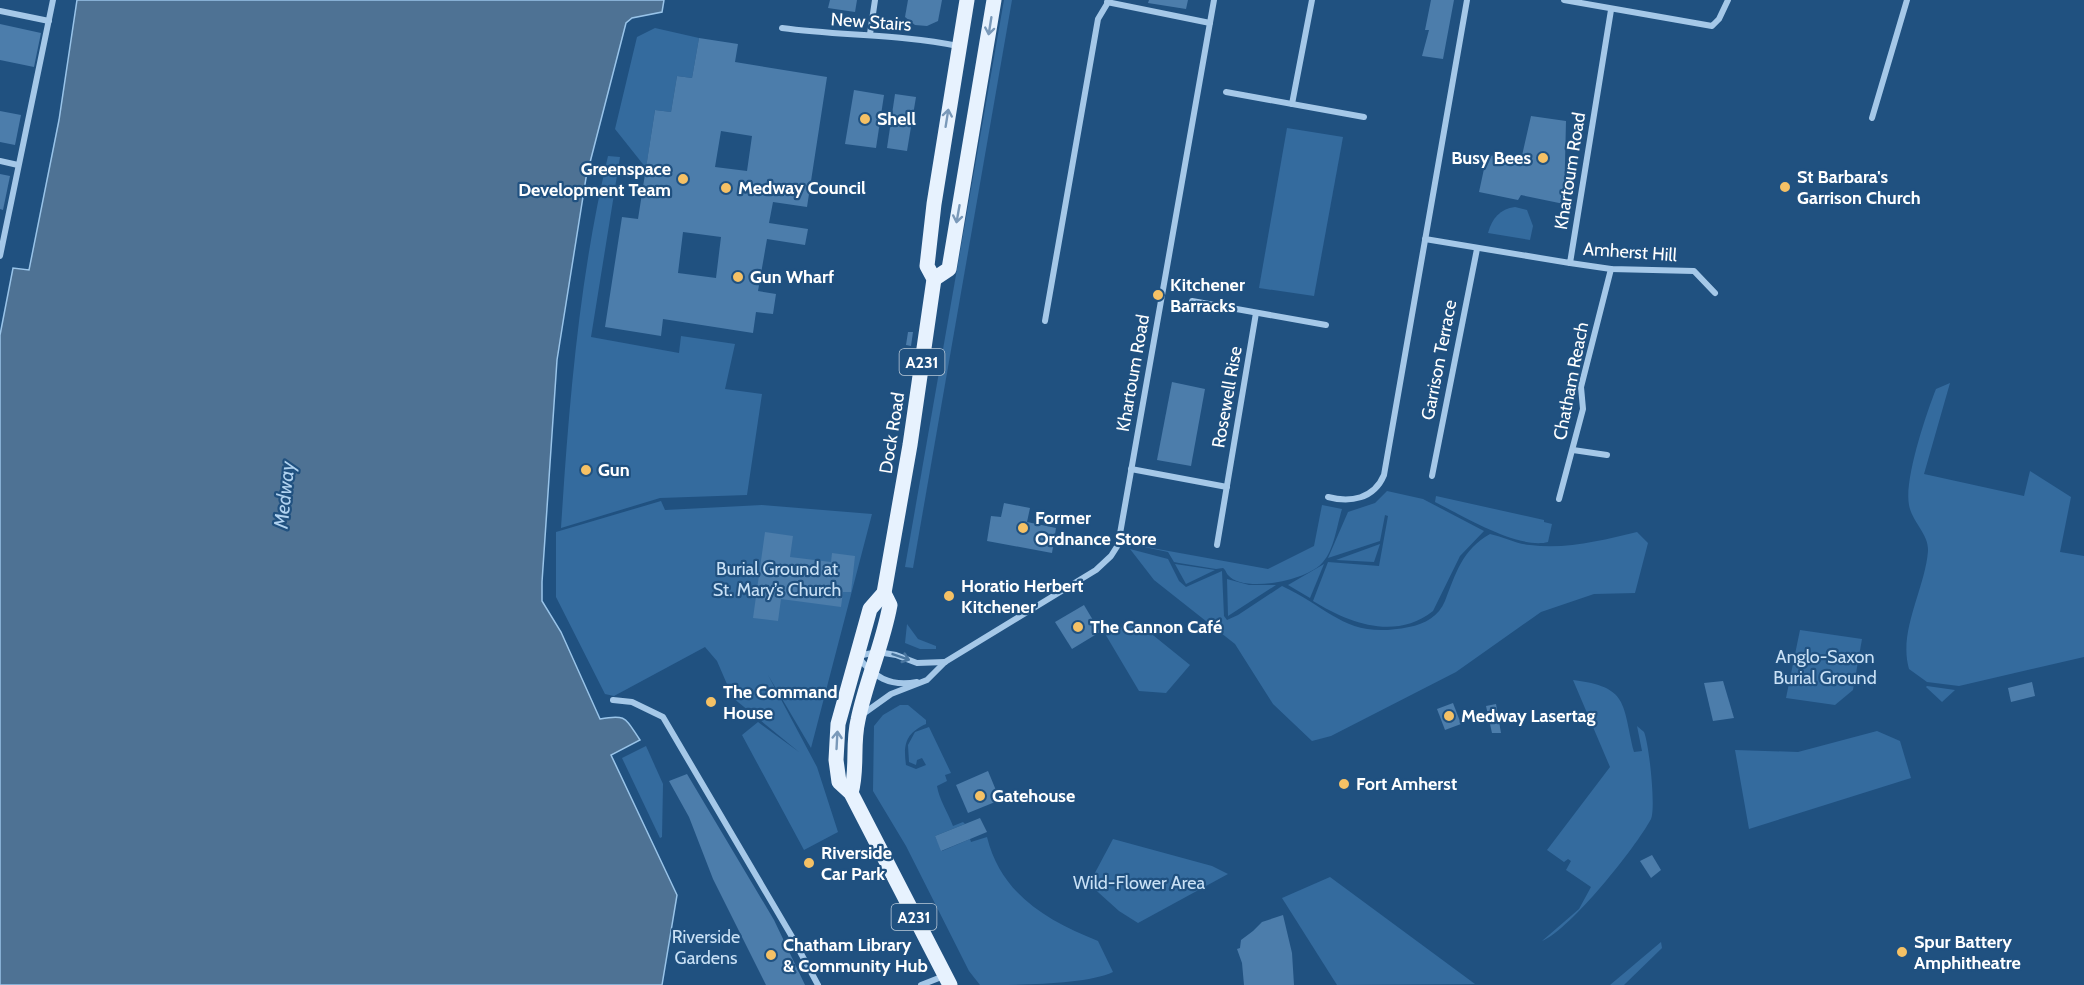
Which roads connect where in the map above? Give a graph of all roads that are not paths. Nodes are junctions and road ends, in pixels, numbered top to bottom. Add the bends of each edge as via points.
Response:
1 (53, 0) edge
2 (875, 0) edge
3 (967, 0) edge
4 (994, 0) edge
5 (1214, 0) edge
6 (1312, 0) edge
7 (1467, 0) edge
8 (1564, 0) edge
9 (1728, 0) edge
10 (1907, 0) edge
11 (1107, 2) edge
12 (1611, 10) junction
13 (0, 11) edge
14 (49, 21) junction
15 (1210, 23) junction
16 (782, 28) dead end
17 (870, 34) junction
18 (958, 46) junction
19 (986, 52) junction
20 (1226, 92) dead end
21 (1292, 104) junction
22 (1364, 117) dead end
23 (1872, 118) dead end
24 (941, 152) junction
25 (968, 156) junction
26 (0, 161) edge
27 (18, 165) junction
28 (1425, 239) junction
29 (1476, 249) junction
30 (0, 256) edge
31 (1570, 263) junction
32 (1611, 269) junction
33 (934, 279) junction
34 (1714, 293) dead end
35 (1192, 301) dead end
36 (1256, 313) junction
37 (1045, 321) dead end
38 (1326, 325) dead end
39 (1573, 450) junction
40 (1608, 455) dead end
41 (1131, 469) junction
42 (1432, 476) dead end
43 (1227, 487) junction
44 (1328, 497) dead end
45 (1559, 499) dead end
46 (1217, 546) dead end
47 (884, 593) junction
48 (878, 652) junction
49 (857, 656) junction
50 (945, 662) junction
51 (872, 675) junction
52 (927, 680) junction
53 (613, 700) dead end
54 (858, 719) junction
55 (851, 793) junction
56 (947, 980) edge
57 (818, 985) edge
58 (921, 985) edge

1 - 14 street
2 - 17 street
3 - 18 main road, Dock Road / A231
4 -> 19 main road, Dock Road / A231
5 - 15 street, Khartoum Road
6 - 21 street
7 - 28 street
8 - 12 street
9 - 12 street via 1712,26
10 - 23 street
11 - 15 street
11 - 37 street via 1098,19
12 - 31 street, Khartoum Road
13 - 14 street
14 - 27 street
15 - 41 street, Khartoum Road
16 - 17 street, New Stairs
17 - 18 street, New Stairs
18 - 19 main road
24 -> 18 main road, Dock Road / A231
19 - 25 main road, Dock Road / A231
20 - 21 street
21 - 22 street
24 - 25 main road
24 - 33 main road, Dock Road / A231 via 927,266
25 -> 33 main road, Dock Road / A231 via 949,269
26 - 27 street
27 - 30 street
28 - 29 street
28 - 44 street via 1383,477 1375,488 1357,499
29 - 31 street
29 - 42 street, Garrison Terrace
31 - 32 street, Amherst Hill
32 - 34 street, Amherst Hill via 1694,271
32 - 39 street, Chatham Reach via 1581,387 1583,409
33 - 47 main road, Dock Road / A231
35 - 36 street
36 - 38 street
36 - 43 street, Rosewell Rise
39 - 40 street
39 - 45 street, Chatham Reach
41 - 43 street
41 - 50 street, Khartoum Road via 1118,545 1111,556 1096,570
43 - 46 street, Rosewell Rise
47 - 48 main road, Dock Road / A231 via 890,605
47 - 49 main road, Dock Road / A231 via 870,609
48 - 49 street
48 -> 50 street via 917,663
48 - 51 main road, Dock Road / A231
49 - 51 street
55 -> 49 main road, Dock Road / A231 via 838,782 837,736
50 - 52 street, Khartoum Road
51 - 52 street via 895,682
51 - 54 main road, Dock Road / A231
52 - 54 street, Khartoum Road via 886,697
53 - 57 street via 632,702 663,717
54 - 55 main road, Dock Road / A231 via 854,740 856,778
55 - 56 main road, Dock Road / A231
56 - 58 street

